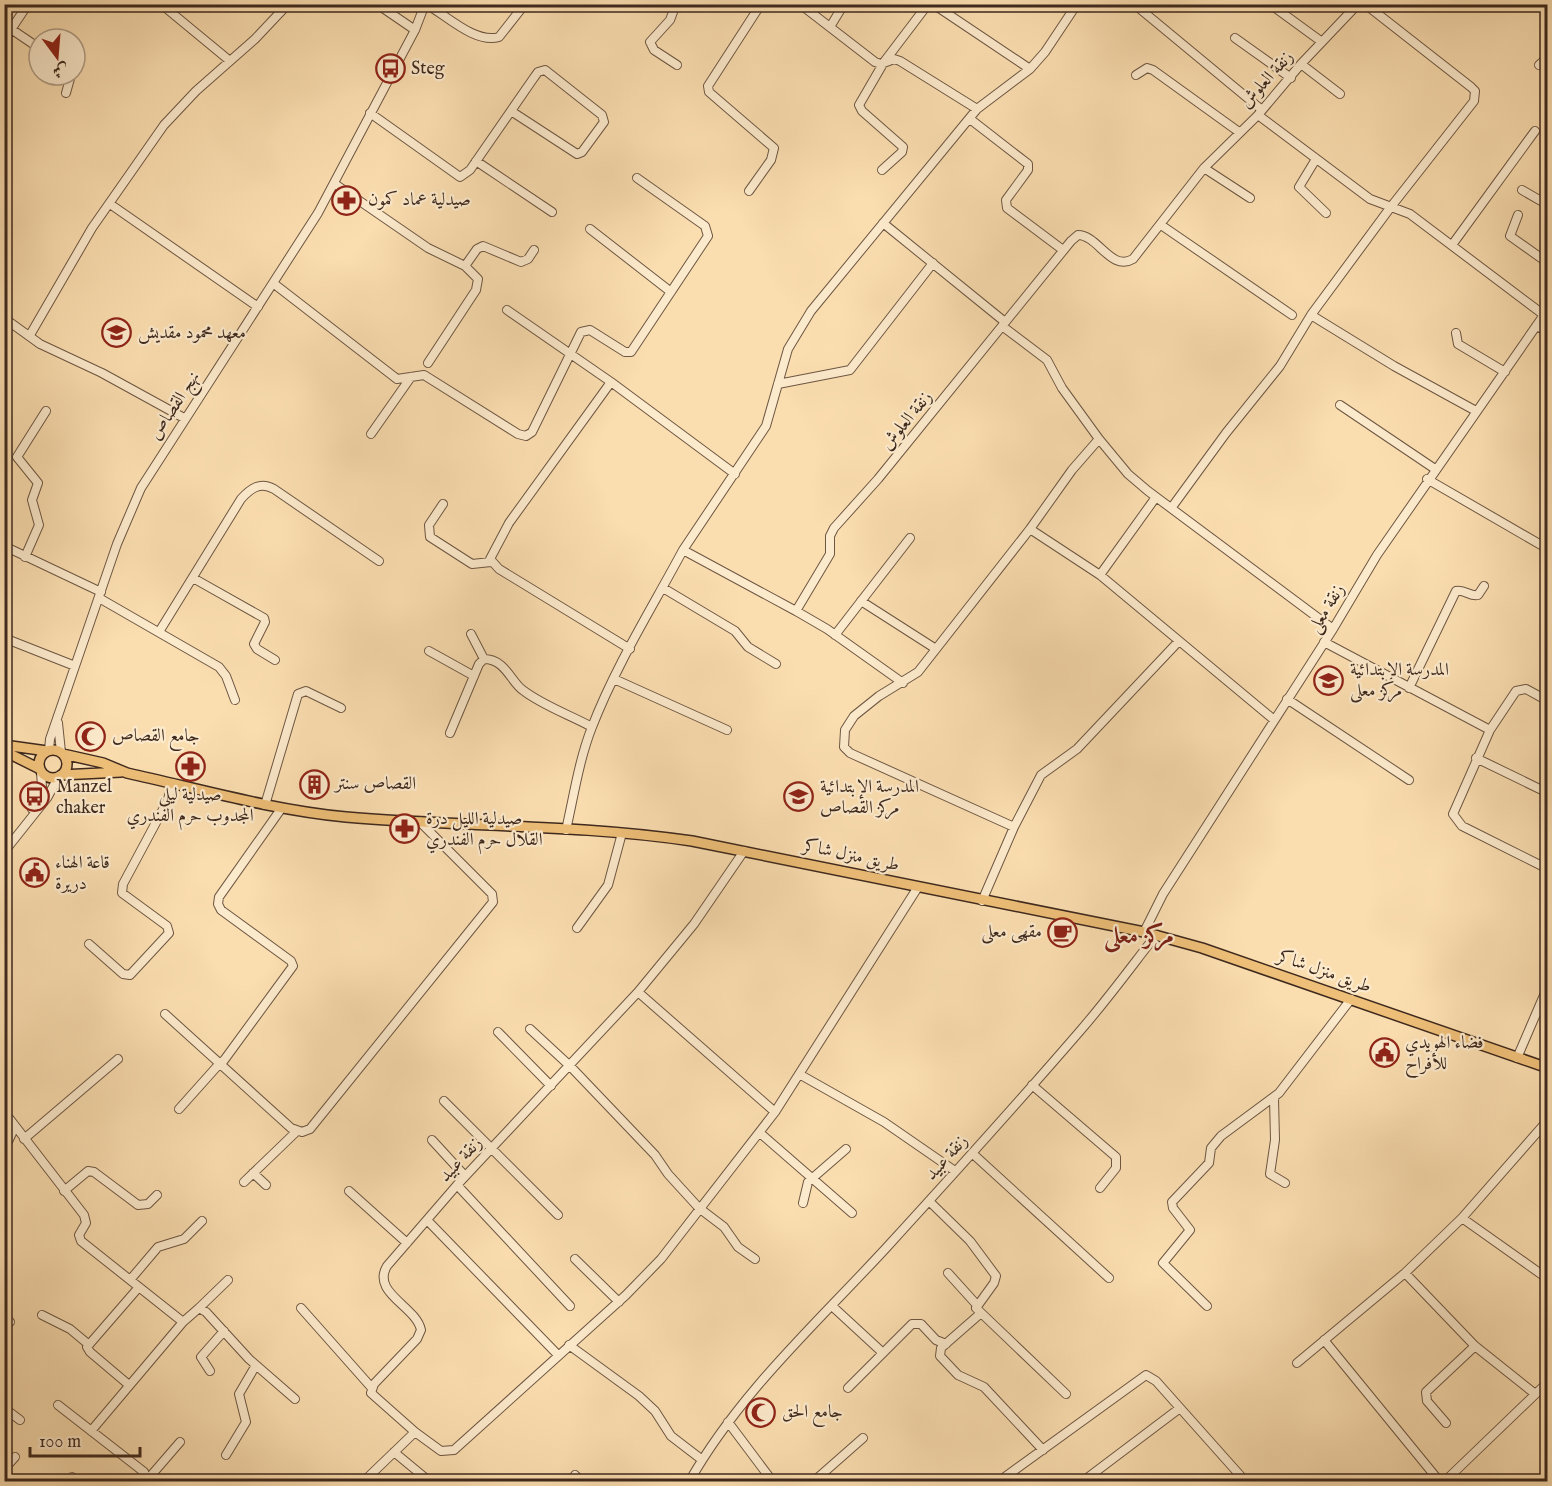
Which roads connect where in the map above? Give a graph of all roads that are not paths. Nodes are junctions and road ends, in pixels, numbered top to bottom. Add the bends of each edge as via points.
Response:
1 (28, 4) edge
2 (161, 4) edge
3 (288, 4) edge
4 (378, 4) edge
5 (425, 4) edge
6 (525, 4) edge
7 (675, 4) edge
8 (761, 4) edge
9 (800, 4) edge
10 (844, 4) edge
11 (928, 4) edge
12 (933, 4) edge
13 (1077, 4) edge
14 (1134, 4) edge
15 (1270, 4) edge
16 (1358, 4) edge
17 (1365, 4) edge
18 (830, 27) junction
19 (11, 29) junction
20 (415, 30) junction
21 (1235, 38) dead end
22 (4, 40) edge
23 (27, 40) edge
24 (1322, 42) junction
25 (1548, 57) edge
26 (230, 61) junction
27 (884, 62) junction
28 (1302, 64) junction
29 (677, 65) dead end
30 (1539, 65) dead end
31 (1030, 69) junction
32 (1136, 75) dead end
33 (1291, 78) junction
34 (68, 87) edge
35 (66, 93) dead end
36 (1340, 94) dead end
37 (976, 109) junction
38 (511, 111) junction
39 (370, 113) junction
40 (1260, 113) junction
41 (970, 119) junction
42 (1535, 131) dead end
43 (1239, 132) junction
44 (1316, 159) junction
45 (476, 161) junction
46 (1204, 168) junction
47 (882, 170) dead end
48 (637, 178) dead end
49 (335, 184) junction
50 (748, 190) dead end
51 (1522, 190) dead end
52 (1250, 198) dead end
53 (110, 204) junction
54 (1548, 205) edge
55 (1390, 208) junction
56 (552, 212) dead end
57 (1326, 213) dead end
58 (1518, 215) dead end
59 (883, 223) junction
60 (1161, 225) junction
61 (590, 229) dead end
62 (1452, 245) junction
63 (534, 250) dead end
64 (1064, 250) junction
65 (933, 263) junction
66 (1548, 263) edge
67 (465, 266) junction
68 (273, 283) junction
69 (671, 292) junction
70 (258, 307) junction
71 (507, 310) dead end
72 (1546, 312) edge
73 (1292, 315) dead end
74 (1311, 315) junction
75 (4, 318) edge
76 (1004, 324) junction
77 (1536, 326) junction
78 (1548, 331) edge
79 (1456, 333) dead end
80 (30, 335) junction
81 (570, 353) junction
82 (428, 363) dead end
83 (1505, 372) junction
84 (411, 377) junction
85 (611, 382) junction
86 (778, 384) junction
87 (1340, 405) dead end
88 (46, 411) dead end
89 (1476, 411) junction
90 (184, 418) junction
91 (371, 434) dead end
92 (1099, 440) junction
93 (1435, 469) junction
94 (735, 474) junction
95 (1427, 479) junction
96 (1156, 497) junction
97 (443, 504) dead end
98 (1172, 507) junction
99 (1030, 529) junction
100 (910, 538) dead end
101 (4, 546) edge
102 (1548, 549) edge
103 (683, 550) junction
104 (24, 556) junction
105 (379, 561) dead end
106 (491, 562) junction
107 (1100, 575) junction
108 (193, 578) junction
109 (1484, 586) dead end
110 (663, 588) junction
111 (100, 595) junction
112 (861, 601) junction
113 (796, 611) junction
114 (1333, 629) junction
115 (159, 632) junction
116 (471, 634) dead end
117 (835, 635) junction
118 (4, 638) edge
119 (1178, 642) junction
120 (1324, 642) junction
121 (630, 649) junction
122 (936, 649) junction
123 (429, 651) dead end
124 (484, 659) junction
125 (275, 660) dead end
126 (776, 664) dead end
127 (75, 666) junction
128 (474, 676) junction
129 (614, 680) junction
130 (903, 683) junction
131 (1409, 688) junction
132 (1287, 699) junction
133 (235, 700) dead end
134 (1548, 700) edge
135 (341, 708) dead end
136 (58, 715) junction
137 (1273, 719) junction
138 (592, 727) junction
139 (727, 730) dead end
140 (1490, 730) junction
141 (450, 733) dead end
142 (4, 745) edge
143 (4, 751) edge
144 (48, 751) junction
145 (62, 753) junction
146 (1476, 758) junction
147 (41, 770) junction
148 (127, 772) junction
149 (60, 776) junction
150 (1409, 780) dead end
151 (173, 783) junction
152 (1548, 793) edge
153 (265, 805) junction
154 (281, 809) junction
155 (28, 819) junction
156 (420, 822) junction
157 (1014, 827) junction
158 (566, 830) junction
159 (622, 833) junction
160 (744, 851) junction
161 (4, 852) edge
162 (1547, 869) edge
163 (918, 886) junction
164 (982, 901) junction
165 (577, 928) dead end
166 (1144, 932) junction
167 (1156, 935) junction
168 (89, 944) dead end
169 (1548, 986) edge
170 (638, 992) junction
171 (1351, 999) junction
172 (165, 1014) dead end
173 (530, 1029) dead end
174 (498, 1032) dead end
175 (1517, 1058) junction
176 (118, 1059) dead end
177 (221, 1063) junction
178 (570, 1066) junction
179 (1548, 1068) edge
180 (799, 1074) junction
181 (1032, 1085) junction
182 (551, 1086) junction
183 (1274, 1098) junction
184 (444, 1101) dead end
185 (4, 1108) edge
186 (179, 1109) dead end
187 (775, 1112) junction
188 (9, 1118) junction
189 (1548, 1120) edge
190 (297, 1131) junction
191 (760, 1133) junction
192 (24, 1139) junction
193 (432, 1140) dead end
194 (492, 1148) junction
195 (846, 1149) dead end
196 (4, 1150) edge
197 (972, 1153) junction
198 (955, 1171) junction
199 (253, 1173) junction
200 (465, 1176) junction
201 (812, 1178) junction
202 (244, 1182) dead end
203 (1285, 1183) dead end
204 (266, 1185) dead end
205 (457, 1185) junction
206 (1100, 1188) dead end
207 (64, 1191) junction
208 (349, 1191) dead end
209 (157, 1195) dead end
210 (928, 1201) junction
211 (803, 1203) dead end
212 (699, 1208) junction
213 (852, 1213) dead end
214 (558, 1215) dead end
215 (1462, 1218) junction
216 (428, 1220) junction
217 (202, 1221) dead end
218 (407, 1243) junction
219 (575, 1259) dead end
220 (755, 1259) dead end
221 (948, 1273) dead end
222 (1405, 1273) junction
223 (1110, 1278) dead end
224 (1548, 1279) edge
225 (130, 1280) junction
226 (228, 1280) dead end
227 (139, 1287) junction
228 (619, 1302) junction
229 (976, 1304) junction
230 (1207, 1305) dead end
231 (570, 1306) dead end
232 (832, 1306) junction
233 (199, 1308) junction
234 (301, 1308) dead end
235 (981, 1313) junction
236 (42, 1315) dead end
237 (183, 1322) junction
238 (224, 1331) junction
239 (1324, 1340) junction
240 (88, 1344) junction
241 (946, 1344) junction
242 (569, 1345) junction
243 (1475, 1347) junction
244 (883, 1353) junction
245 (558, 1355) junction
246 (1297, 1363) dead end
247 (256, 1365) junction
248 (210, 1371) dead end
249 (1548, 1382) edge
250 (129, 1385) junction
251 (371, 1387) junction
252 (848, 1388) dead end
253 (1533, 1393) junction
254 (1066, 1394) dead end
255 (295, 1399) dead end
256 (58, 1405) dead end
257 (4, 1408) edge
258 (1180, 1408) junction
259 (20, 1420) dead end
260 (728, 1422) junction
261 (1446, 1423) dead end
262 (91, 1431) junction
263 (415, 1432) junction
264 (863, 1438) dead end
265 (180, 1442) dead end
266 (1043, 1450) junction
267 (394, 1452) junction
268 (226, 1455) dead end
269 (15, 1457) dead end
270 (702, 1459) junction
271 (4, 1471) edge
272 (575, 1474) dead end
273 (147, 1480) edge
274 (363, 1481) edge
275 (429, 1481) edge
276 (12, 1482) edge
277 (582, 1482) edge
278 (689, 1482) edge
279 (773, 1482) edge
280 (813, 1482) edge
281 (998, 1482) edge
282 (1082, 1482) edge
283 (1246, 1482) edge
284 (1442, 1482) edge

1 - 19 street
2 - 26 street
3 - 26 street
4 - 20 street
5 - 6 street via 468,30 493,39 499,37
5 - 20 street, نهج القصاص
7 - 29 street via 670,20 650,42 654,50
8 - 50 street via 708,86 709,92 774,148 771,160
9 - 18 street
10 - 18 street
11 - 27 street
12 - 31 street
13 - 31 street
14 - 40 street
15 - 24 street
16 - 24 street, زنقة العلوش
17 - 55 street via 1471,87 1476,95 1469,110
18 - 27 street via 878,64
19 - 22 street
19 - 23 street
20 - 39 street, نهج القصاص
21 - 33 street
24 - 28 street, زنقة العلوش
25 - 30 street
26 - 53 street via 164,125
27 - 37 street via 900,61
27 - 47 street via 859,106 903,147
28 - 33 street, زنقة العلوش
28 - 36 street
31 - 37 street
32 - 43 street via 1147,68 1152,70
33 - 40 street, زنقة العلوش
34 - 35 street
37 - 41 street
38 - 38 street via 543,70 602,115 604,122 577,154
38 - 45 street
39 - 45 street via 456,176 467,173
39 - 49 street, نهج القصاص
40 - 43 street, زنقة العلوش
40 - 44 street
41 - 59 street
41 - 64 street via 1028,164 1028,170 1006,200 1007,208
42 - 62 street
43 - 46 street, زنقة العلوش
44 - 55 street via 1370,199
44 - 57 street via 1299,187
45 - 56 street
46 - 52 street
46 - 60 street, زنقة العلوش
48 - 69 street via 708,231
49 - 67 street via 428,248
49 - 68 street, نهج القصاص
51 - 54 street
53 - 70 street
53 - 80 street
55 - 62 street via 1410,214
55 - 74 street
58 - 66 street via 1510,236
59 - 65 street
59 - 86 street via 795,336
60 - 64 street, زنقة العلوش via 1127,262 1117,261 1085,235 1076,237
60 - 73 street
61 - 69 street
62 - 72 street
63 - 67 street via 521,262 483,246
64 - 76 street, زنقة العلوش
65 - 76 street
65 - 86 street via 850,370
67 - 82 street via 476,275 479,285
68 - 70 street, نهج القصاص
68 - 84 street via 398,379
69 - 81 street via 631,352 586,330 580,332
70 - 90 street, نهج القصاص
71 - 81 street
72 - 77 street, زنقة معلى
74 - 89 street
74 - 98 street via 1280,366
75 - 80 street
76 - 92 street via 1047,360
76 - 113 street, زنقة العلوش via 834,528 830,554
77 - 78 street
77 - 83 street, زنقة معلى
79 - 83 street via 1458,344
80 - 90 street via 40,344
81 - 84 street via 532,432 526,436 428,377
81 - 85 street
83 - 89 street, زنقة معلى
84 - 91 street
85 - 94 street
85 - 106 street via 498,539
86 - 94 street via 768,421
87 - 93 street
88 - 104 street via 17,457 38,483 32,500 39,525
89 - 93 street, زنقة معلى
90 - 111 street, نهج القصاص via 141,488
92 - 96 street via 1128,474
92 - 99 street
93 - 95 street, زنقة معلى
94 - 103 street
95 - 102 street
95 - 114 street, زنقة معلى
96 - 98 street
96 - 107 street
97 - 106 street via 429,525 430,537 472,564
98 - 114 street
99 - 107 street
99 - 122 street
100 - 112 street
101 - 104 street
103 - 110 street
103 - 113 street
104 - 111 street
105 - 108 street via 274,489 261,485 241,499
106 - 121 street
107 - 119 street
108 - 115 street
108 - 125 street via 264,618 254,644
109 - 131 street via 1478,595 1456,591
110 - 121 street
110 - 126 street via 735,631 748,647
111 - 115 street
111 - 127 street, نهج القصاص
112 - 117 street
112 - 122 street
113 - 117 street
114 - 120 street, زنقة معلى
115 - 133 street via 219,667
116 - 124 street
117 - 130 street
118 - 127 street
119 - 137 street
119 - 157 street via 1077,748 1041,775
120 - 131 street
120 - 132 street, زنقة معلى
121 - 129 street
122 - 130 street via 918,672
123 - 128 street
124 - 128 street
124 - 138 street via 510,672 523,691
127 - 136 street, نهج القصاص
128 - 141 street
129 - 138 street
129 - 139 street
130 - 157 street via 854,716 845,730 843,747
131 - 140 street
132 - 137 street, زنقة معلى
132 - 150 street
134 - 140 street via 1518,689
135 - 153 street via 306,691 297,694
136 - 144 street, نهج القصاص
136 - 145 street, نهج القصاص
137 - 166 street, زنقة معلى via 1163,894
138 - 158 street
140 - 146 street
142 - 144 main road
143 - 147 main road
144 - 145 main road
144 - 147 main road via 39,761
145 - 148 main road, طريق منزل شاكر
145 - 149 main road via 67,764
146 - 152 street
146 - 162 street via 1453,810 1455,820
147 - 149 main road via 51,778
147 - 155 street via 42,788
148 - 149 main road, طريق منزل شاكر
148 - 151 main road, طريق منزل شاكر
149 - 155 street
151 - 153 main road, طريق منزل شاكر
151 - 168 street via 122,893 167,926 169,933 130,975 123,974
153 - 154 main road, طريق منزل شاكر
154 - 156 main road, طريق منزل شاكر
154 - 177 street via 219,897 218,904 293,966
155 - 161 street
156 - 158 main road, طريق منزل شاكر
156 - 190 street via 492,894 493,902 312,1126
157 - 164 street
158 - 159 main road, طريق منزل شاكر
159 - 160 main road, طريق منزل شاكر
159 - 165 street via 608,885
160 - 163 main road, طريق منزل شاكر
160 - 170 street, زنقة عبيد via 694,924
163 - 164 main road, طريق منزل شاكر
163 - 180 street
164 - 166 main road, طريق منزل شاكر
166 - 167 main road, طريق منزل شاكر
167 - 171 main road, طريق منزل شاكر
167 - 181 street, زنقة عبيد
169 - 175 street
170 - 178 street, زنقة عبيد
170 - 187 street
171 - 175 main road, طريق منزل شاكر
171 - 183 street
172 - 177 street
173 - 178 street
174 - 182 street
175 - 179 main road, طريق منزل شاكر
176 - 192 street
177 - 186 street
177 - 190 street
178 - 182 street, زنقة عبيد
178 - 212 street via 655,1155
180 - 187 street
180 - 198 street via 884,1122
181 - 197 street, زنقة عبيد
181 - 206 street via 1116,1157 1116,1168
182 - 194 street, زنقة عبيد
183 - 203 street via 1275,1140 1270,1174
183 - 230 street via 1221,1136 1211,1148 1209,1163 1172,1202 1190,1230 1164,1263
184 - 194 street
185 - 188 street
187 - 191 street
188 - 192 street
188 - 196 street via 12,1138
189 - 215 street
190 - 199 street
191 - 201 street
191 - 212 street
192 - 207 street
193 - 200 street
194 - 200 street, زنقة عبيد
194 - 214 street
195 - 201 street
197 - 198 street, زنقة عبيد
197 - 223 street
198 - 210 street, زنقة عبيد
199 - 202 street
199 - 204 street
200 - 205 street, زنقة عبيد
201 - 211 street
201 - 213 street
205 - 216 street, زنقة عبيد
205 - 231 street
207 - 209 street via 88,1171 138,1205 148,1204
207 - 225 street via 86,1218 79,1235 81,1242
208 - 218 street
210 - 229 street via 970,1241 996,1276
210 - 232 street, زنقة عبيد
212 - 220 street
212 - 228 street via 652,1269
215 - 222 street
215 - 224 street
216 - 218 street, زنقة عبيد
216 - 245 street
217 - 225 street via 184,1239 158,1247
218 - 251 street, زنقة عبيد via 381,1278 418,1321 420,1334
219 - 228 street
221 - 229 street
222 - 239 street
222 - 243 street
225 - 227 street
226 - 233 street
227 - 237 street
227 - 240 street
228 - 242 street
229 - 235 street
232 - 244 street
232 - 260 street, زنقة عبيد via 748,1395
233 - 237 street
233 - 238 street
234 - 251 street
235 - 241 street
235 - 254 street
236 - 240 street via 70,1329
237 - 250 street
238 - 247 street
238 - 248 street via 201,1357
239 - 246 street
239 - 284 street
240 - 250 street via 90,1352
241 - 244 street via 936,1340 921,1324 912,1324
241 - 266 street via 939,1353 950,1370 984,1387
242 - 245 street
242 - 270 street via 639,1396 655,1411 671,1436
243 - 253 street
243 - 261 street via 1426,1392 1427,1401
244 - 252 street
245 - 263 street via 454,1450 441,1451
247 - 255 street
247 - 268 street via 239,1394 246,1422
249 - 253 street
250 - 262 street
251 - 263 street via 375,1400
253 - 284 street
256 - 262 street
257 - 259 street
258 - 266 street via 1152,1376 1146,1376
258 - 282 street
258 - 283 street
260 - 270 street, زنقة عبيد
260 - 279 street
262 - 273 street via 144,1472
263 - 267 street
264 - 280 street
265 - 273 street
266 - 281 street
267 - 274 street
267 - 275 street
269 - 271 street
270 - 278 street, زنقة عبيد
271 - 276 street
272 - 277 street

